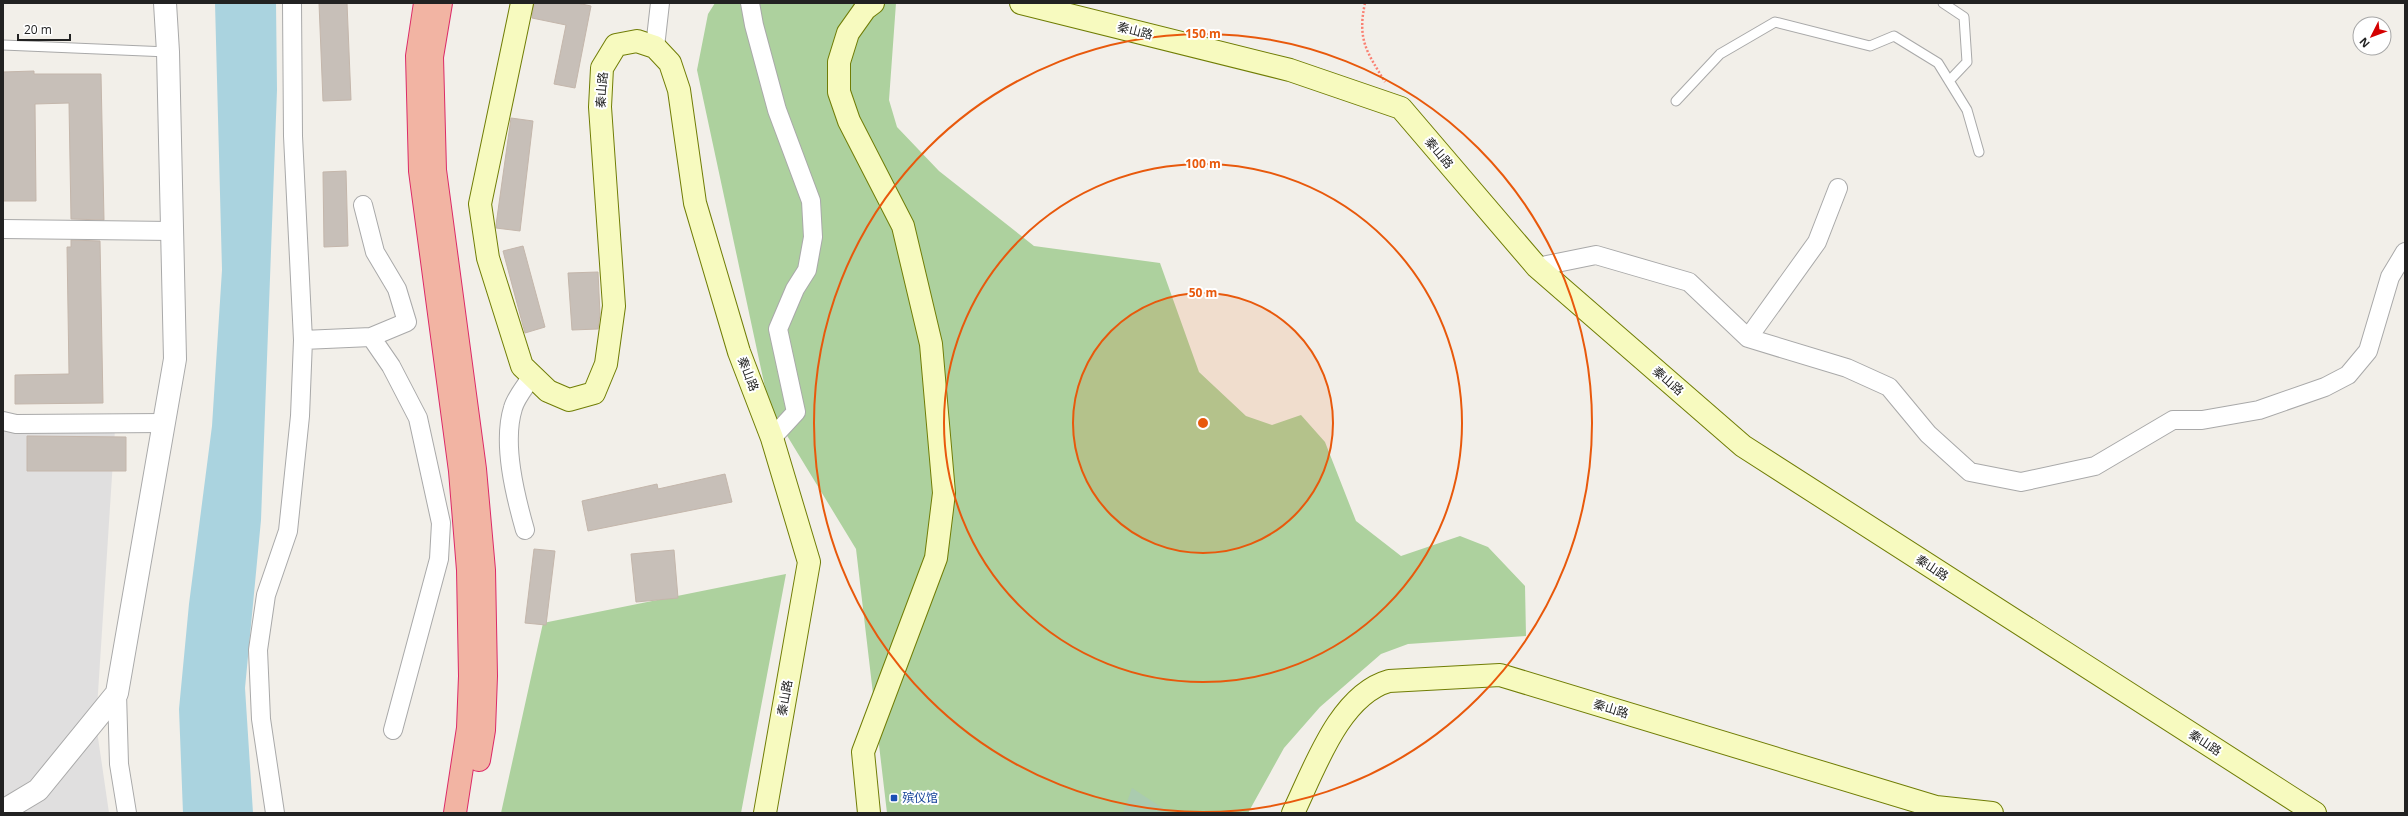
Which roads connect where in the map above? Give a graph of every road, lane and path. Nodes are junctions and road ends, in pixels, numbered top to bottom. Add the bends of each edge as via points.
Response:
1 (165, 3) edge
2 (292, 3) edge
3 (425, 3) edge
4 (441, 3) edge
5 (522, 3) edge
6 (660, 3) edge
7 (750, 3) edge
8 (873, 3) edge
9 (1021, 3) edge
10 (1365, 3) edge
11 (1943, 3) edge
12 (3, 45) edge
13 (655, 47) junction
14 (168, 52) junction
15 (1949, 81) junction
16 (1676, 101) dead end
17 (1401, 108) junction
18 (1979, 152) dead end
19 (1838, 188) dead end
20 (363, 205) dead end
21 (3, 229) edge
22 (172, 231) junction
23 (2405, 252) edge
24 (1537, 267) junction
25 (371, 337) junction
26 (1748, 338) junction
27 (303, 340) junction
28 (532, 376) junction
29 (3, 421) edge
30 (164, 423) junction
31 (772, 438) junction
32 (525, 530) dead end
33 (117, 693) junction
34 (393, 730) dead end
35 (3, 811) edge
36 (127, 813) edge
37 (275, 813) edge
38 (455, 813) edge
39 (471, 813) edge
40 (765, 813) edge
41 (869, 813) edge
42 (1293, 813) edge
43 (1992, 813) edge
44 (2315, 813) edge

1 - 14 street
2 - 27 street via 293,136
3 - 38 highway via 416,56 420,170 460,471 470,623 468,728
4 - 39 highway via 432,57 435,170 475,469 484,585 484,730
5 - 28 main road, 秦山路 via 480,204 488,258 522,366
6 - 13 street
7 - 31 street via 777,110 811,201 813,237 807,270 795,289 778,329 796,412
8 - 41 main road via 865,9 848,33 839,62 839,92 849,121 903,226 931,344 944,494 936,558 863,752
9 - 17 main road, 秦山路 via 1290,70
10 - 17 path via 1362,18 1366,51
11 - 15 lane via 1964,17 1967,62
12 - 14 lane
13 - 28 main road, 秦山路 via 637,41 616,45 602,68 600,107 614,306 606,364 594,392 569,400 548,391
13 - 31 main road, 秦山路 via 670,63 679,90 695,203 739,352
14 - 22 street
15 - 16 lane via 1938,63 1894,36 1870,46 1775,22 1720,54
15 - 18 lane via 1967,110
17 - 24 main road, 秦山路
19 - 26 street via 1817,242
20 - 25 street via 375,252 397,289 407,322
21 - 22 street
22 - 30 street via 175,359
23 - 26 street via 2390,277 2368,351 2348,374 2325,387 2259,410 2202,420 2173,420 2094,466 2022,482 1970,472 1928,434 1889,387 1847,368
24 - 26 street via 1596,255 1689,282
24 - 44 main road, 秦山路 via 1743,446
25 - 27 street
25 - 34 street via 391,366 418,418 441,523 439,560
27 - 37 street via 300,416 288,531 266,595 258,650 261,719
28 - 32 street via 513,407 508,439 516,500
29 - 30 street via 16,424
30 - 33 street
31 - 40 main road, 秦山路 via 809,562
33 - 35 street via 38,790
33 - 36 street via 119,764
42 - 43 main road, 秦山路 via 1331,733 1357,700 1370,690 1389,681 1500,675 1936,807

